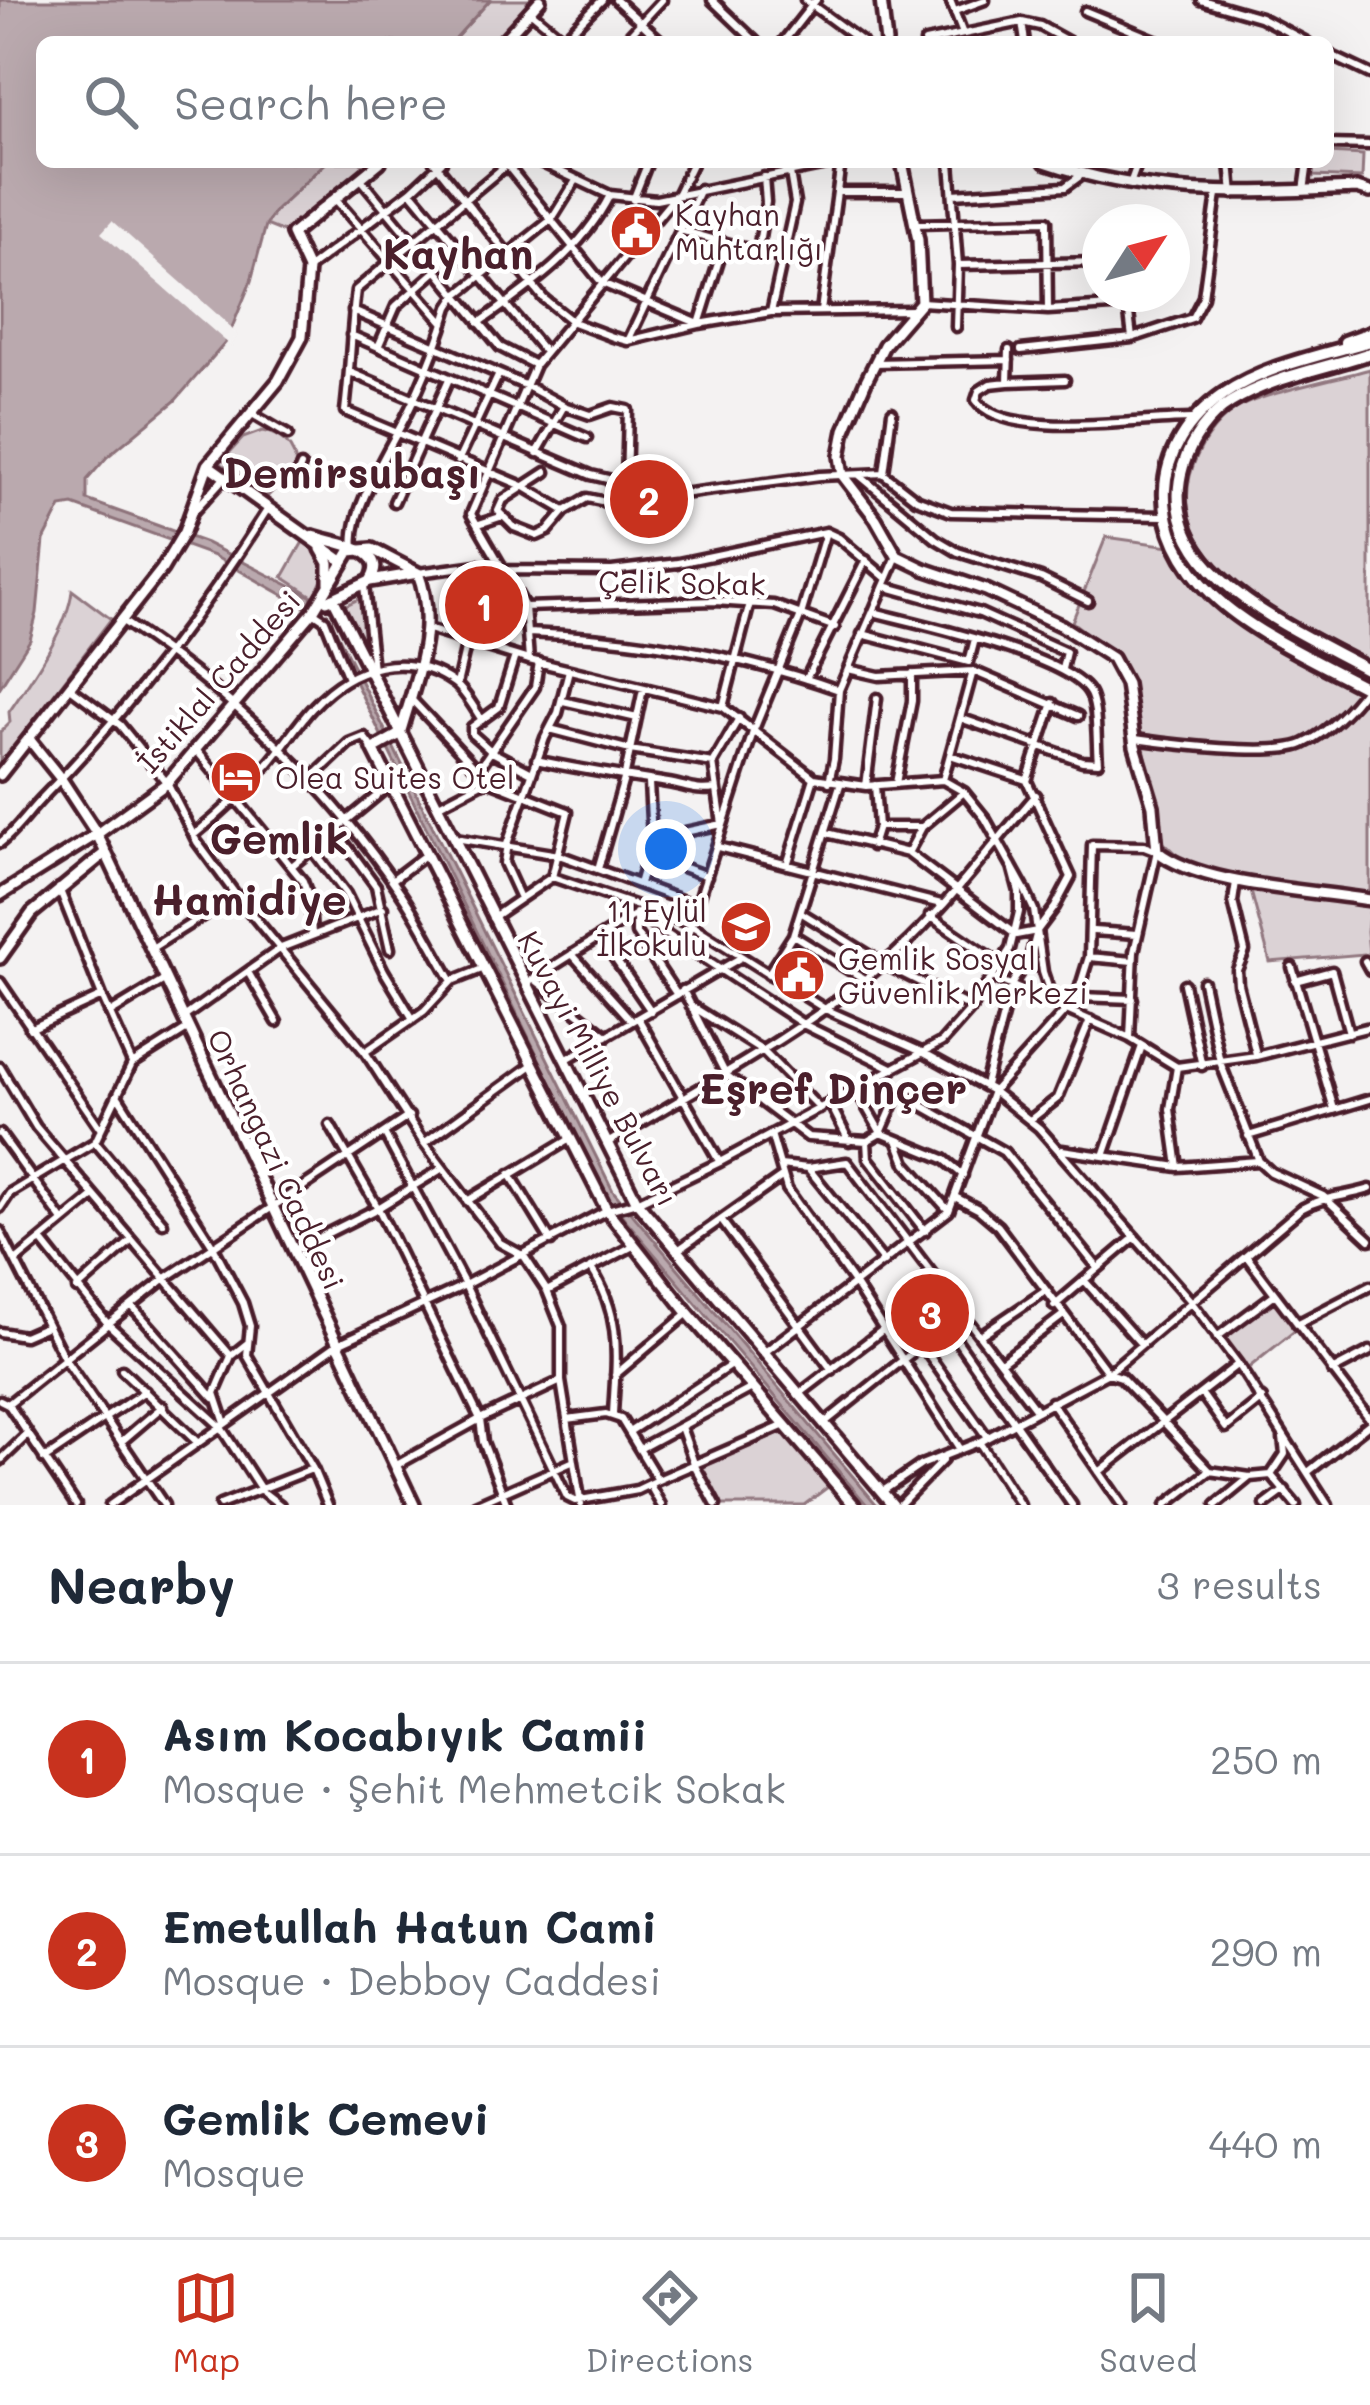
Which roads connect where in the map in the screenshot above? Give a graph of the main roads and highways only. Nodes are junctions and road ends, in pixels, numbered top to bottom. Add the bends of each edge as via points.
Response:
1 (1370, 337) edge
2 (1370, 357) edge
3 (1295, 371) junction
4 (1370, 671) edge
5 (1368, 689) edge

1 - 3 main road
2 - 3 main road
3 - 4 main road via 1211,418 1180,475 1181,516 1200,558 1243,600
3 - 5 main road via 1226,393 1196,419 1167,469 1163,515 1216,599

